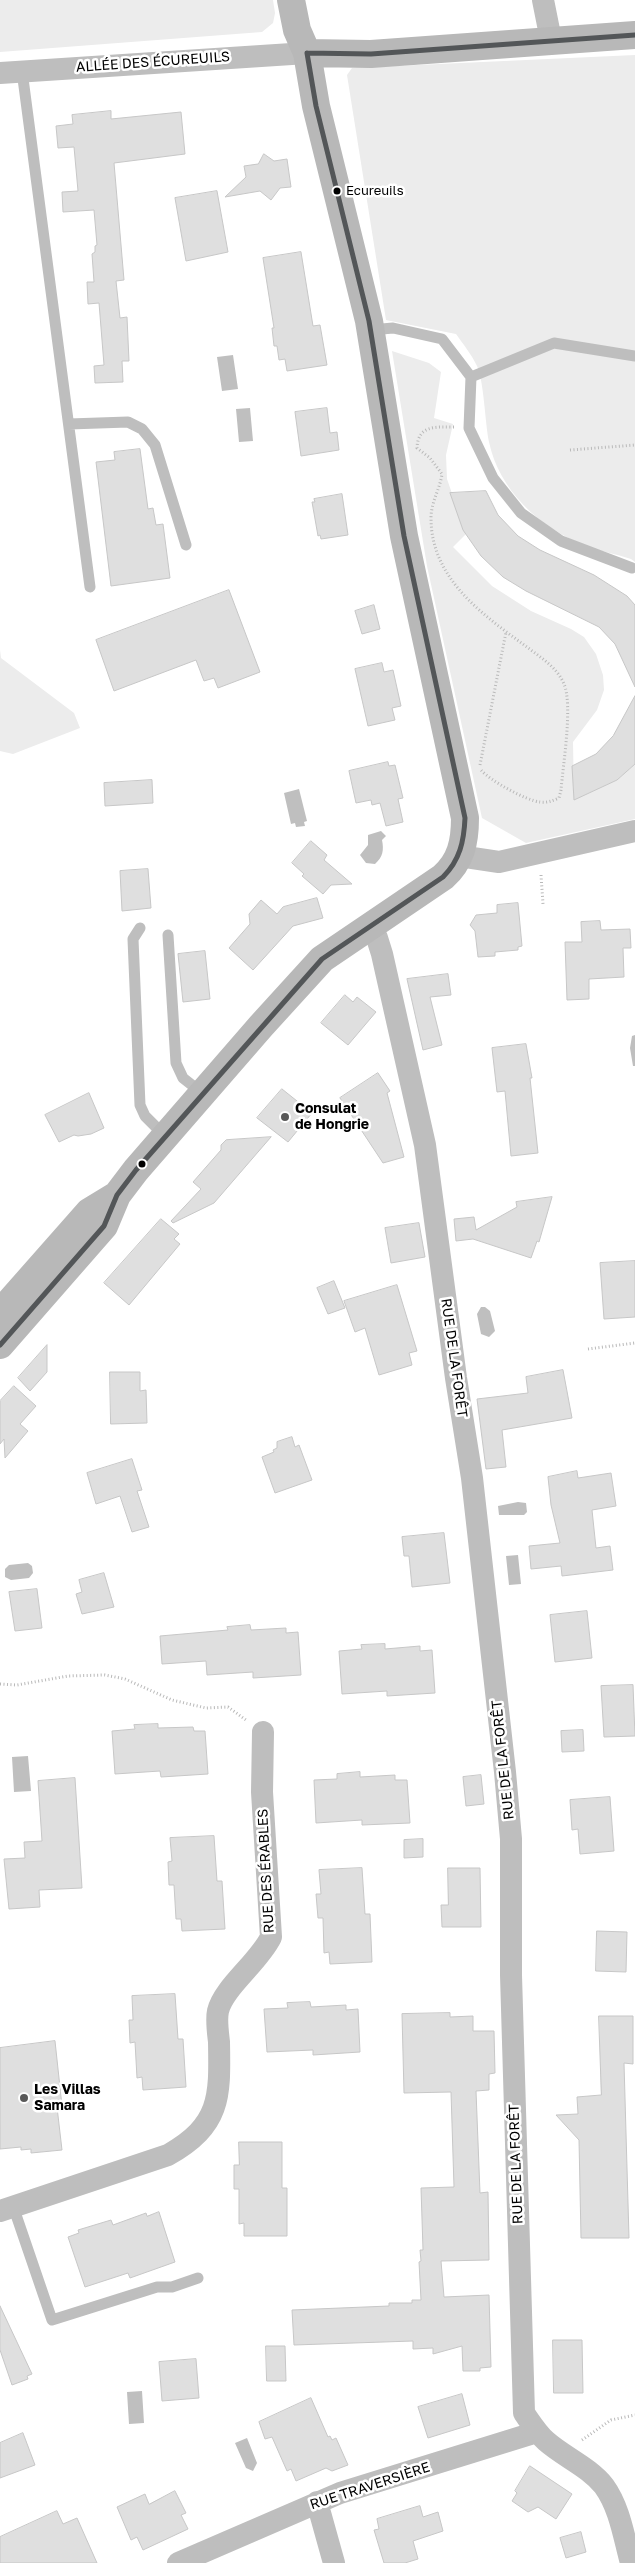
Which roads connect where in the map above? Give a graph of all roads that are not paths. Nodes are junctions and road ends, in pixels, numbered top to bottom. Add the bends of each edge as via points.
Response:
1 (291, 0) edge
2 (543, 0) edge
3 (635, 35) edge
4 (551, 40) junction
5 (307, 52) junction
6 (11, 72) edge
7 (371, 330) junction
8 (635, 356) edge
9 (471, 377) junction
10 (69, 424) junction
11 (186, 545) dead end
12 (632, 568) dead end
13 (90, 587) dead end
14 (635, 831) edge
15 (459, 856) junction
16 (370, 927) junction
17 (140, 928) dead end
18 (168, 935) dead end
19 (202, 1093) junction
20 (165, 1136) junction
21 (117, 1194) junction
22 (0, 1313) edge
23 (0, 1345) edge
24 (263, 1732) road end
25 (6, 2209) edge
26 (198, 2278) dead end
27 (537, 2432) junction
28 (317, 2502) junction
29 (178, 2563) edge
30 (334, 2563) edge
31 (631, 2563) edge

1 - 5 main road via 297,30
2 - 4 street
3 - 4 main road
4 - 5 main road via 371,54
5 - 6 street, ALLÉE DES ÉCUREUILS
5 - 7 main road via 316,106
6 - 10 lane
7 - 9 lane via 393,328 442,339
7 - 15 main road via 404,536 465,818 465,835
8 - 9 lane via 554,344
9 - 12 lane via 469,428 493,478 521,513 560,541
10 - 11 lane via 128,422 142,429 155,445
10 - 13 lane
14 - 15 street via 499,862
15 - 16 main road via 442,877
16 - 19 main road via 322,959
16 - 27 street, RUE DE LA FORÊT via 382,954 425,1145 472,1478 505,1772 511,1839 511,1975 522,2393 524,2413
17 - 20 lane via 133,939 140,1105 145,1116
18 - 19 lane via 176,1063 183,1078
19 - 20 main road
20 - 21 main road
21 - 22 main road via 89,1212
21 - 23 main road via 104,1226
24 - 25 street, RUE DES ÉRABLES via 262,1792 271,1937 264,1952 225,1997 218,2011 220,2084 217,2102 209,2119 184,2146 168,2155
25 - 26 lane via 52,2320 156,2287 172,2287
27 - 28 street, RUE TRAVERSIÈRE
27 - 31 street, RUE DE LA FORÊT via 605,2488 618,2514
28 - 29 street, RUE TRAVERSIÈRE
28 - 30 street

